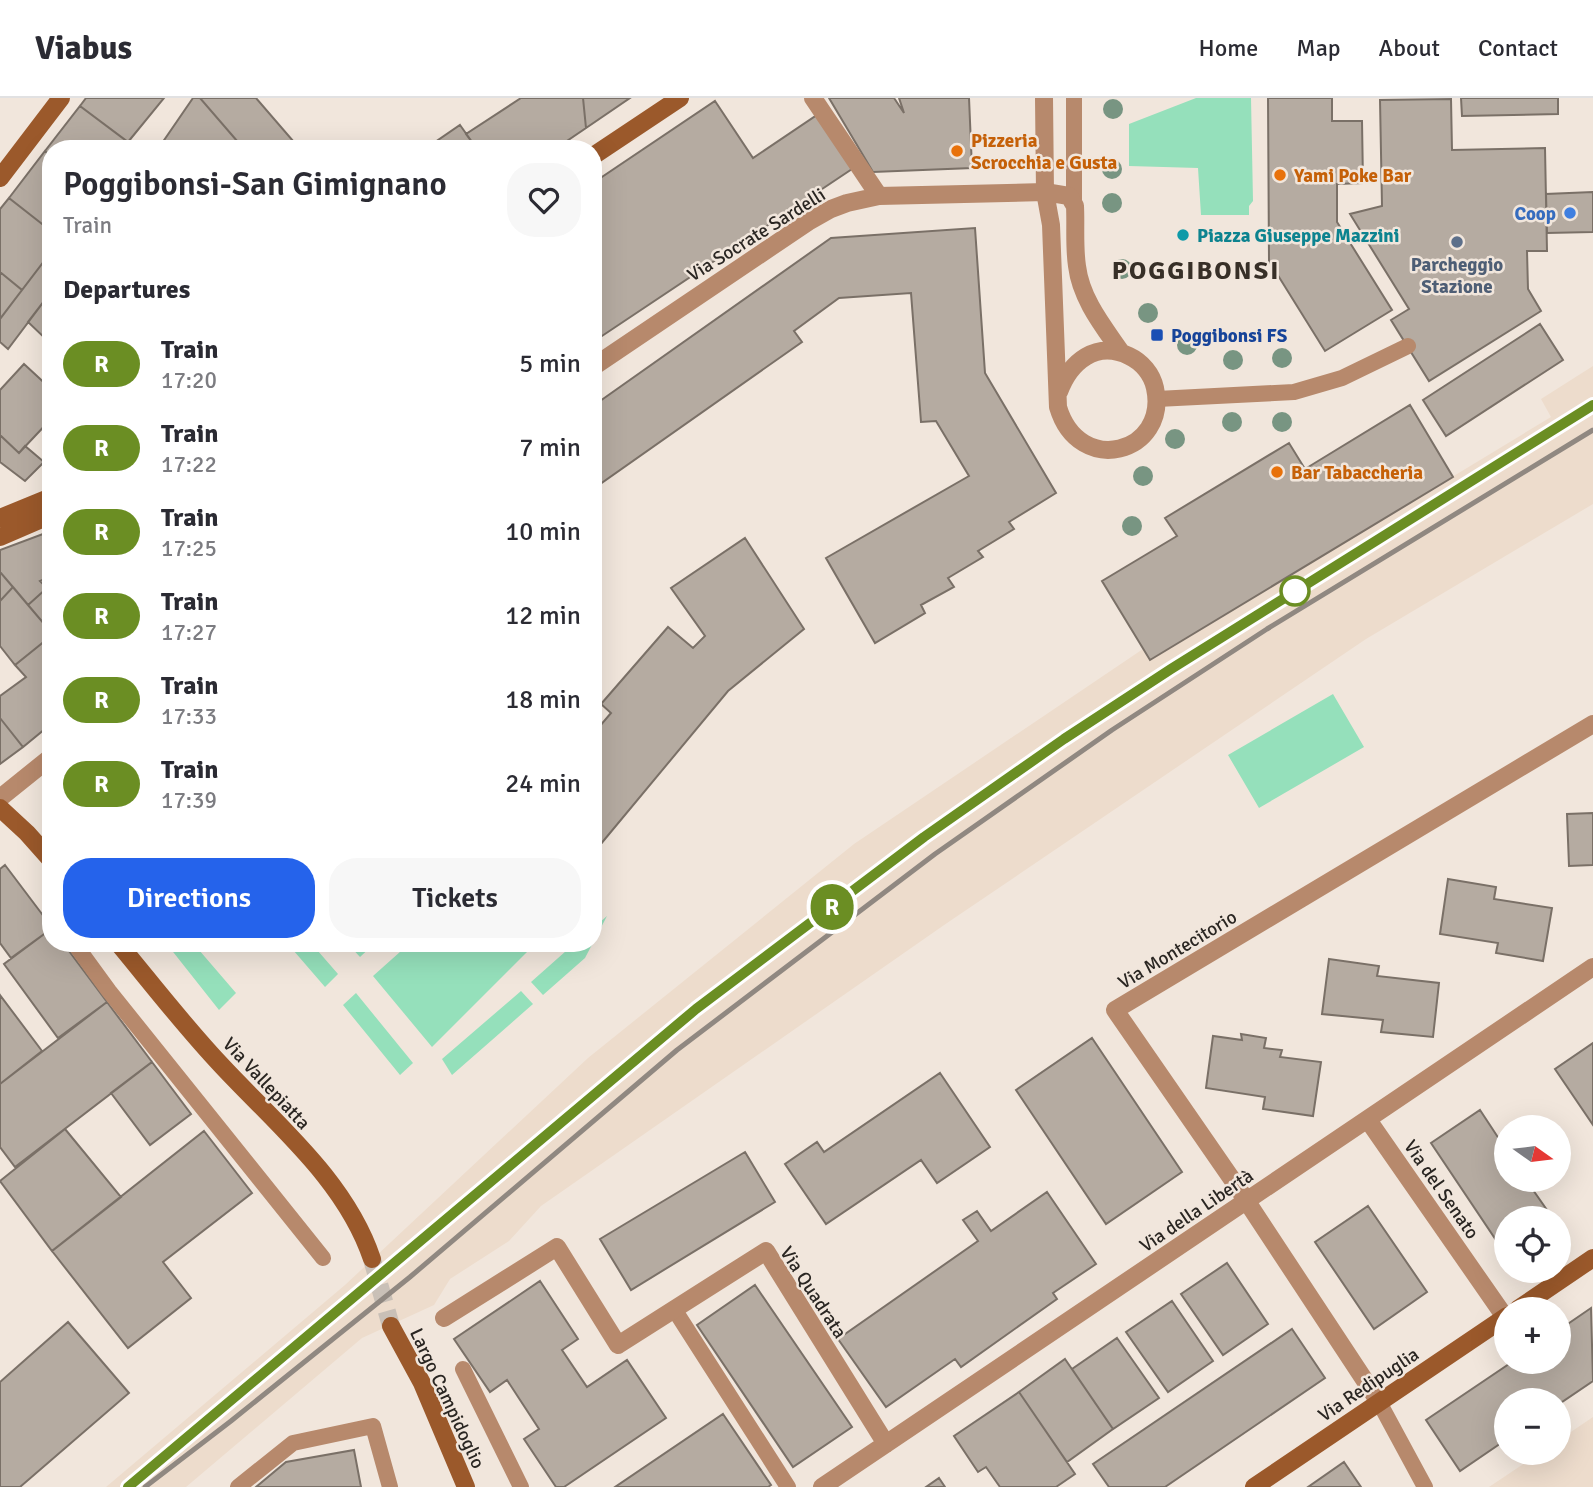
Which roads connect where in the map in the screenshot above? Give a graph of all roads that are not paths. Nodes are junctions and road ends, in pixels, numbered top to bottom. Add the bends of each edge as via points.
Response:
1 (61, 98) edge
2 (680, 98) edge
3 (813, 98) edge
4 (1044, 98) edge
5 (1074, 98) edge
6 (602, 150) edge
7 (0, 178) edge
8 (1045, 191) junction
9 (880, 196) junction
10 (1074, 202) junction
11 (1408, 346) dead end
12 (1121, 352) junction
13 (602, 361) edge
14 (1059, 392) junction
15 (1157, 399) junction
16 (42, 501) edge
17 (0, 518) edge
18 (42, 519) edge
19 (0, 537) edge
20 (1593, 724) edge
21 (42, 764) edge
22 (0, 797) edge
23 (0, 808) edge
24 (42, 850) edge
25 (81, 952) edge
26 (126, 952) edge
27 (1593, 967) edge
28 (1368, 1120) junction
29 (1246, 1201) junction
30 (323, 1258) dead end
31 (1593, 1258) edge
32 (372, 1259) tunnel mouth
33 (1498, 1297) edge
34 (1535, 1297) edge
35 (674, 1310) junction
36 (444, 1318) dead end
37 (1494, 1325) edge
38 (391, 1326) tunnel mouth
39 (463, 1370) dead end
40 (1379, 1402) junction
41 (886, 1444) junction
42 (238, 1487) edge
43 (390, 1487) edge
44 (466, 1487) edge
45 (521, 1487) edge
46 (788, 1487) edge
47 (822, 1487) edge
48 (1254, 1487) edge
49 (1425, 1487) edge

1 - 7 street
2 - 6 street
3 - 9 street
4 - 8 street
5 - 10 lane
8 - 9 street, Via Socrate Sardelli
8 - 10 street via 1065,194
8 - 14 street via 1051,225
9 - 13 street, Via Socrate Sardelli via 839,206 808,222
10 - 12 street via 1080,282 1094,313
11 - 15 lane via 1342,378 1294,392
12 - 14 street via 1105,351 1074,363
12 - 15 street via 1147,370
14 - 15 street via 1058,407 1069,433 1081,443 1108,450 1138,440 1155,415
16 - 17 street
18 - 19 street
20 - 29 street, Via Montecitorio via 1115,1010
21 - 22 street
23 - 24 street
25 - 30 lane
26 - 32 street, Via Vallepiatta via 205,1047 329,1181 353,1214
27 - 28 street, Via della Libertà
28 - 29 street, Via della Libertà
28 - 33 street, Via del Senato
29 - 40 street, Via Montecitorio
29 - 41 street, Via della Libertà
31 - 34 street, Via Redipuglia
35 - 36 street, Via Quadrata via 618,1345 557,1247
35 - 41 street, Via Quadrata via 766,1251
35 - 46 lane
37 - 40 street, Via Redipuglia
38 - 44 street, Largo Campidoglio via 422,1383
39 - 45 lane
40 - 48 street, Via Redipuglia
40 - 49 lane
41 - 47 street, Via della Libertà
42 - 43 lane via 293,1443 373,1426

